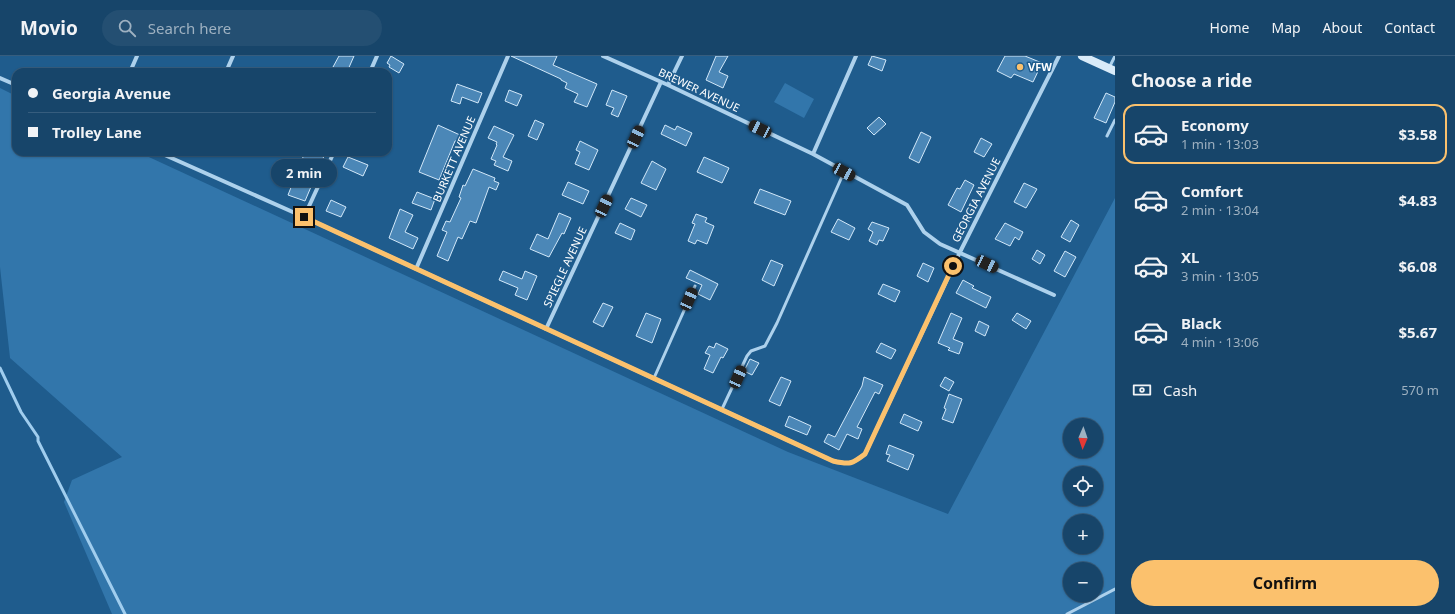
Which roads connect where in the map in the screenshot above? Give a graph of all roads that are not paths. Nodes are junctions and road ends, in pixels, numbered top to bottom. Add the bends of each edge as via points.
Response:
1 (137, 56) edge
2 (233, 56) edge
3 (377, 56) edge
4 (508, 56) edge
5 (603, 56) edge
6 (682, 56) edge
7 (856, 56) edge
8 (1059, 56) edge
9 (1083, 56) edge
10 (1114, 56) edge
11 (132, 68) edge
12 (228, 68) edge
13 (372, 68) edge
14 (1112, 69) edge
15 (0, 78) edge
16 (661, 82) junction
17 (12, 83) edge
18 (668, 85) junction
19 (1115, 120) edge
20 (1107, 136) dead end
21 (813, 154) junction
22 (167, 156) edge
23 (332, 156) edge
24 (844, 172) junction
25 (304, 217) junction
26 (960, 252) junction
27 (416, 269) junction
28 (695, 286) dead end
29 (1054, 295) dead end
30 (546, 329) junction
31 (654, 378) junction
32 (722, 409) junction
33 (1115, 589) edge
34 (1067, 614) edge

1 - 11 street
2 - 12 street
3 - 13 street
4 - 27 street, BURKETT AVENUE
5 - 16 street, BREWER AVENUE
6 - 18 street
7 - 21 street
8 - 26 street, GEORGIA AVENUE
9 - 14 main road
10 - 14 lane
15 - 17 street
16 - 18 street, BREWER AVENUE
16 - 30 street, SPIEGLE AVENUE
18 - 21 street, BREWER AVENUE
19 - 20 lane
21 - 24 street, BREWER AVENUE
22 - 25 street
23 - 25 street
24 - 26 street, BREWER AVENUE via 907,205 924,232 940,244
24 - 32 lane via 777,323 765,346 751,351 747,356
25 - 27 street
26 - 29 street, BREWER AVENUE
26 - 32 street, GEORGIA AVENUE via 865,454 854,463 833,461
27 - 30 street
28 - 31 lane
30 - 31 street
31 - 32 street
33 - 34 lane

